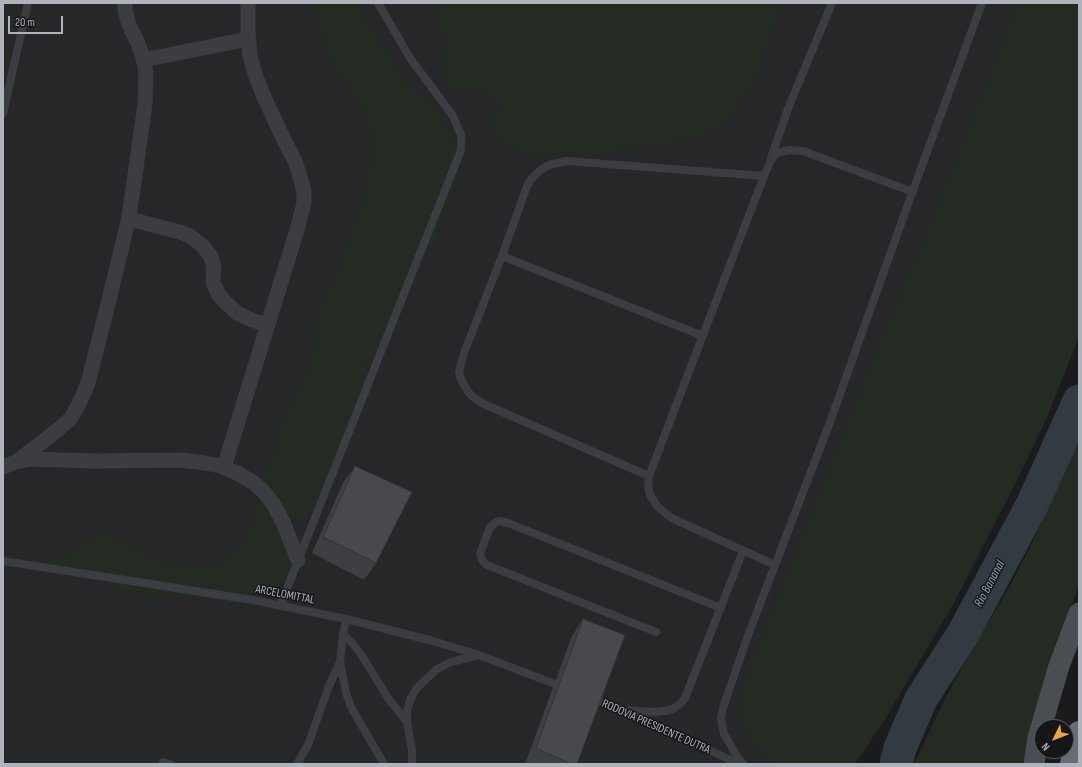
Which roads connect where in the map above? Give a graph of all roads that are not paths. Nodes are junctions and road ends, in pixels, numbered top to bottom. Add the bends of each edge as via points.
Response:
1 (28, 3) edge
2 (125, 3) edge
3 (248, 3) edge
4 (378, 3) edge
5 (832, 3) edge
6 (982, 3) edge
7 (248, 39) junction
8 (143, 60) junction
9 (3, 113) edge
10 (769, 164) junction
11 (764, 176) junction
12 (913, 192) junction
13 (128, 219) junction
14 (502, 256) junction
15 (267, 325) junction
16 (703, 336) junction
17 (9, 464) edge
18 (224, 467) junction
19 (649, 476) junction
20 (743, 550) junction
21 (298, 560) junction
22 (3, 561) edge
23 (775, 565) junction
24 (280, 606) junction
25 (721, 608) junction
26 (1079, 613) edge
27 (346, 619) junction
28 (656, 632) dead end
29 (343, 634) junction
30 (479, 655) junction
31 (340, 662) junction
32 (555, 684) dead end
33 (595, 700) edge
34 (624, 710) junction
35 (407, 722) junction
36 (1079, 732) edge
37 (297, 764) edge
38 (384, 764) edge
39 (412, 764) edge
40 (739, 764) edge
41 (743, 764) edge
42 (1034, 764) edge
43 (1070, 764) edge

1 - 9 lane
2 - 8 street via 129,25
3 - 7 street
4 - 21 lane via 410,58 453,116 461,135 461,150
5 - 10 lane via 789,106
6 - 12 lane
7 - 8 street
7 - 15 street via 256,77 295,161 304,193 297,230
8 - 13 street via 146,73 145,104
10 - 11 lane
10 - 12 lane via 778,153 789,150 803,151
11 - 14 lane via 567,161 549,165 530,180
11 - 16 lane
12 - 23 lane
13 - 15 street via 180,232 198,242 211,256 214,282 219,295 236,313
13 - 17 street via 97,352 79,404 71,418 59,429
14 - 16 lane
14 - 19 lane via 461,361 459,371 464,387 486,405
15 - 18 street
16 - 19 lane
17 - 18 street via 31,459 181,460
18 - 21 street via 249,480 264,492 274,505
19 - 20 lane via 650,495 664,512 678,521
20 - 23 lane
20 - 25 lane
21 - 24 lane
22 - 24 lane, ARCELOMITTAL
23 - 41 lane via 747,638 721,718 724,734
24 - 27 lane, ARCELOMITTAL
25 - 28 lane via 508,523 500,521 490,527 480,554 487,565
25 - 34 lane via 688,691 680,704 656,712
26 - 42 main road via 1059,666 1038,738
27 - 29 lane
27 - 30 lane, ARCELOMITTAL
29 - 31 lane
29 - 35 lane via 354,645 388,698
30 - 32 lane, ARCELOMITTAL
30 - 35 lane via 451,662 437,669 424,681 410,700
31 - 37 lane via 308,745
31 - 38 lane via 346,693 352,707
33 - 34 lane, RODOVIA PRESIDENTE DUTRA
34 - 40 lane, RODOVIA PRESIDENTE DUTRA
35 - 39 lane
36 - 43 highway

